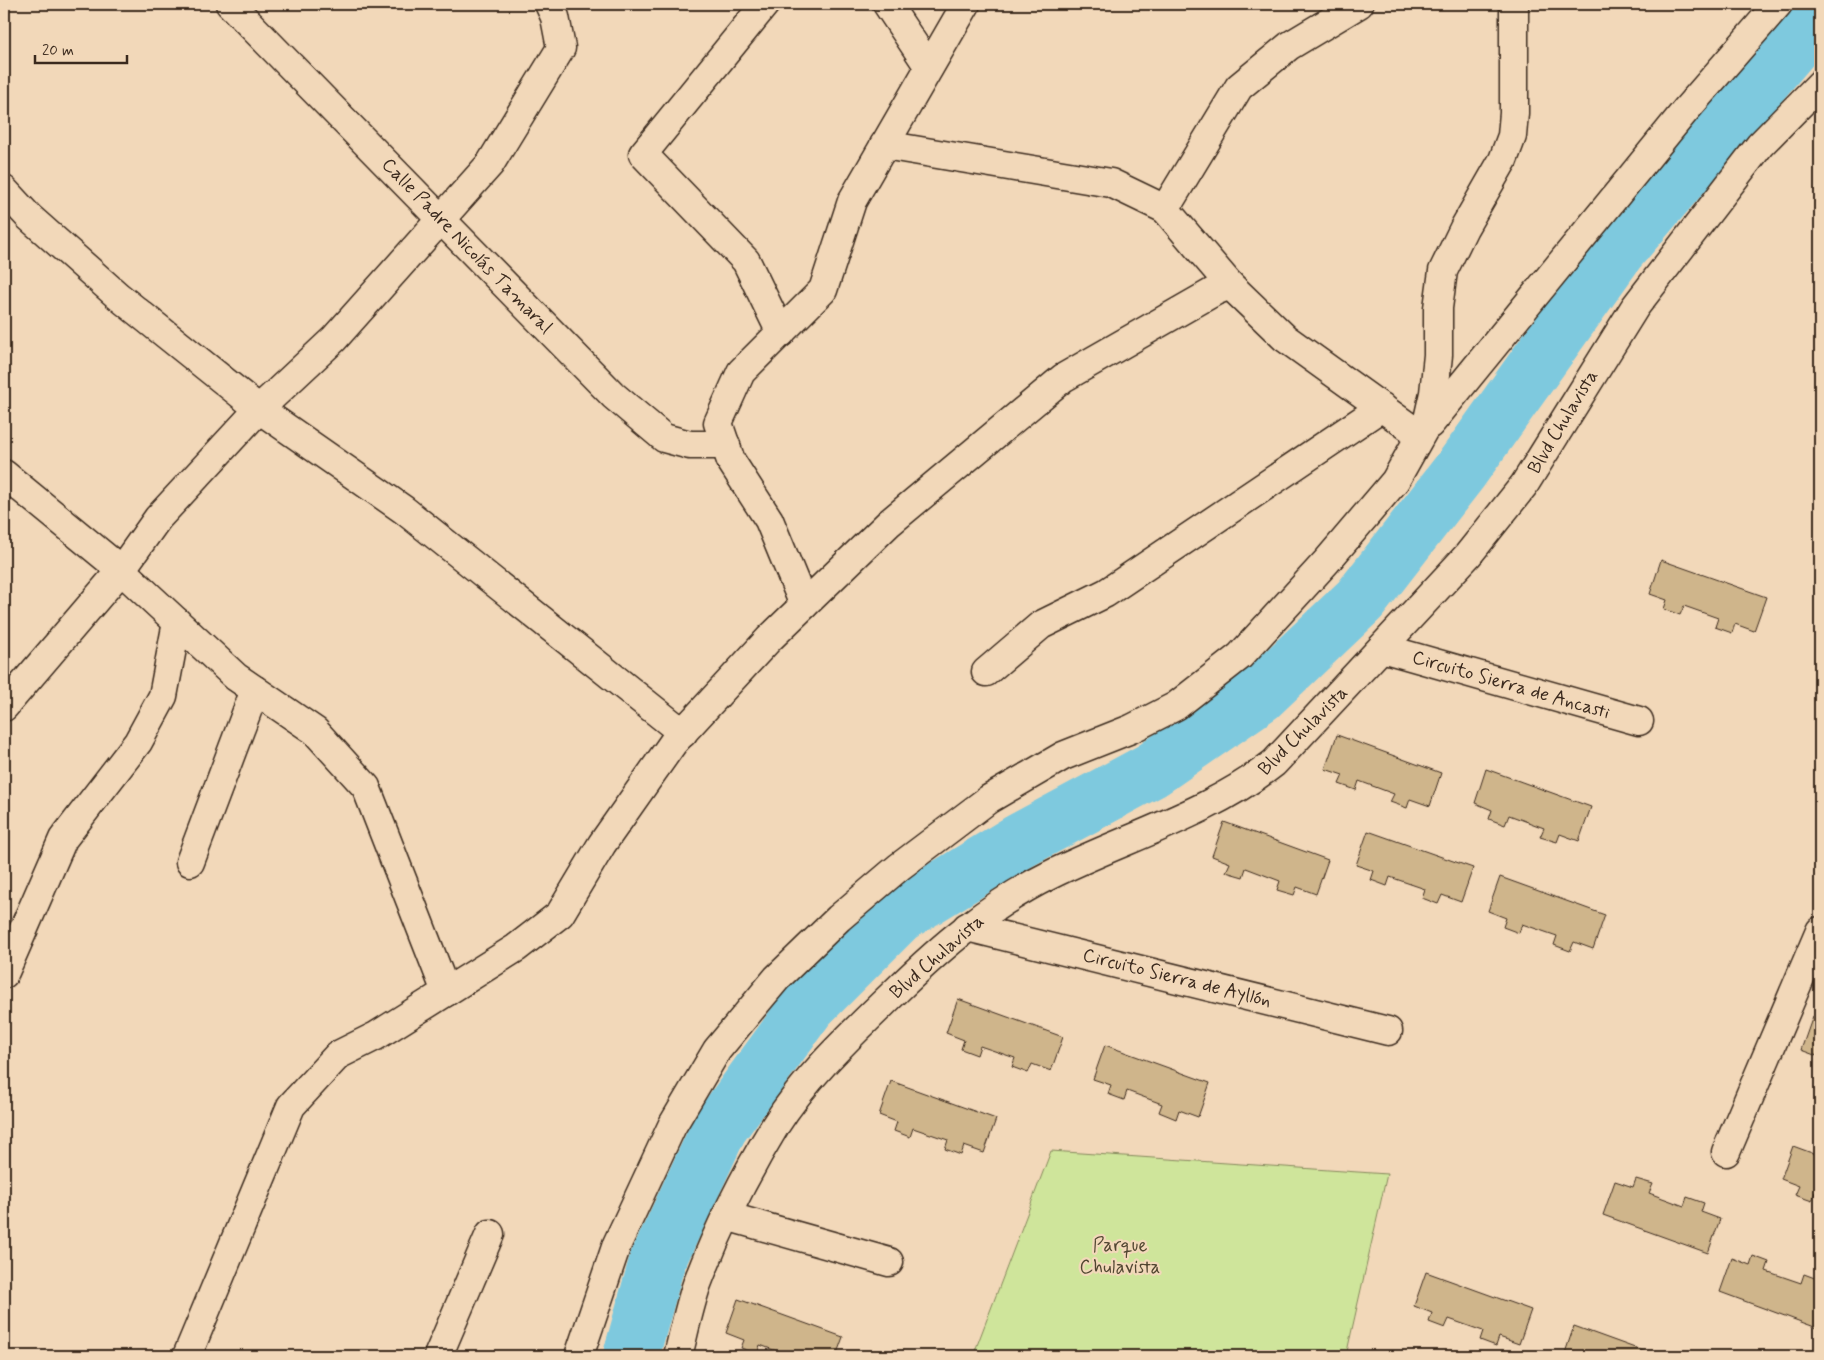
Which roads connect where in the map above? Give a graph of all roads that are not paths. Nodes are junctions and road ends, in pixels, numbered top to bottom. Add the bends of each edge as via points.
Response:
1 (230, 4) edge
2 (548, 4) edge
3 (765, 4) edge
4 (887, 4) edge
5 (966, 4) edge
6 (1359, 4) edge
7 (1514, 4) edge
8 (1778, 4) edge
9 (929, 67) junction
10 (1820, 84) edge
11 (884, 145) junction
12 (4, 190) edge
13 (1165, 209) junction
14 (440, 219) junction
15 (1230, 286) junction
16 (781, 332) junction
17 (1382, 407) junction
18 (259, 409) junction
19 (1420, 434) junction
20 (726, 445) junction
21 (4, 474) edge
22 (121, 570) junction
23 (804, 605) junction
24 (177, 622) junction
25 (1382, 648) junction
26 (986, 672) dead end
27 (255, 690) junction
28 (4, 707) edge
29 (1639, 721) dead end
30 (683, 733) junction
31 (190, 862) dead end
32 (967, 927) junction
33 (1820, 932) edge
34 (4, 974) edge
35 (446, 992) junction
36 (1388, 1031) dead end
37 (1726, 1152) dead end
38 (726, 1216) junction
39 (490, 1234) dead end
40 (889, 1262) dead end
41 (187, 1356) edge
42 (438, 1356) edge
43 (579, 1356) edge
44 (678, 1356) edge

1 - 14 street, Calle Padre Nicolás Tamaral
2 - 14 street via 555,17 561,48 490,164
3 - 16 street via 643,154 746,262
4 - 9 street
5 - 9 street
6 - 13 street via 1289,46 1239,87
7 - 19 street via 1512,136 1503,160 1443,271 1434,393 1427,424
8 - 19 street via 1685,111
9 - 11 street
10 - 25 street, Blvd Chulavista via 1760,145 1635,307 1524,485 1468,555
11 - 13 street via 1111,183
11 - 16 street via 852,201 822,290
12 - 18 street via 29,217 118,296
13 - 15 street
14 - 18 street via 334,339
14 - 20 street, Calle Padre Nicolás Tamaral via 614,396 664,438 690,445
15 - 17 street via 1285,338
15 - 23 street via 1215,291 1063,378 889,523
16 - 20 street via 741,372 718,423
17 - 19 street
17 - 26 street via 1106,593 1041,625
18 - 22 street via 158,518
18 - 30 street via 404,510
19 - 43 street via 1395,481 1240,656 1176,706 1131,729 1063,756 989,799 899,867 777,978 717,1050 672,1126 617,1244
20 - 23 street via 731,461 769,520
21 - 22 street
22 - 24 street
22 - 28 street
23 - 30 street
24 - 27 street via 236,677
24 - 34 street via 164,696 138,742 63,839
25 - 29 street, Circuito Sierra de Ancasti
25 - 32 street, Blvd Chulavista via 1298,739 1251,781 1203,807 1049,876 1012,896
27 - 31 street
27 - 35 street via 315,731 366,787
30 - 35 street via 602,844 560,914 516,948
32 - 36 street, Circuito Sierra de Ayllón
32 - 38 street, Blvd Chulavista via 850,1035 809,1082 776,1125
33 - 37 street
35 - 41 street via 376,1036 338,1055 291,1106
38 - 40 street
38 - 44 street, Blvd Chulavista via 697,1285
39 - 42 street

